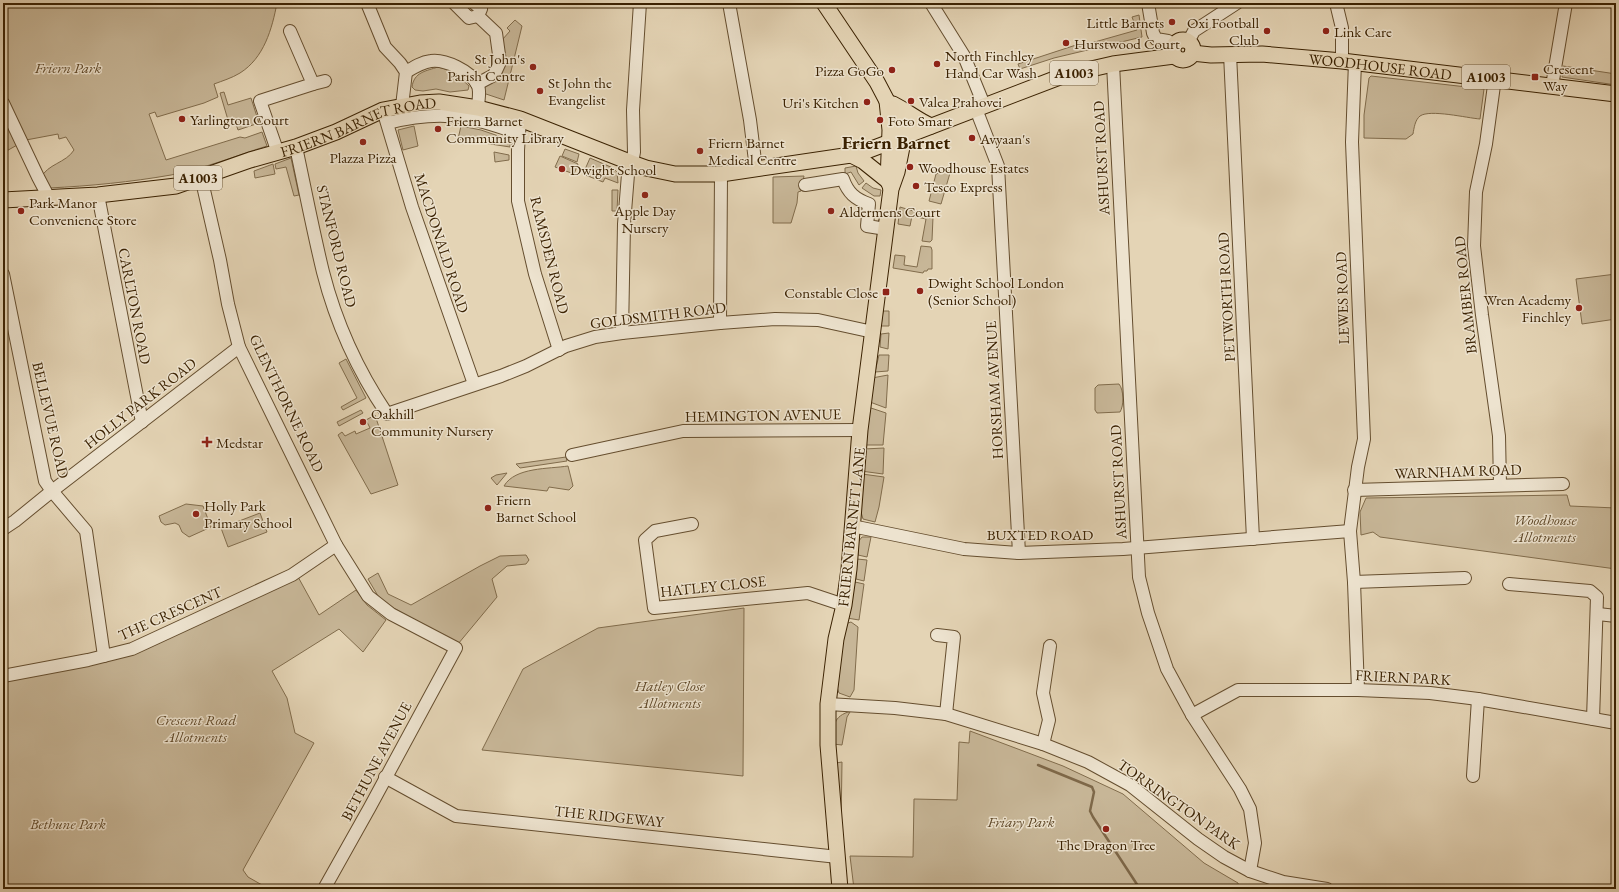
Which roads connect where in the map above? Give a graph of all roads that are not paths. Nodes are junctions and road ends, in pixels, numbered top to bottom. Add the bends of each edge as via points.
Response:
1 (367, 3) edge
2 (454, 3) edge
3 (474, 3) edge
4 (640, 3) edge
5 (728, 3) edge
6 (824, 3) edge
7 (931, 3) edge
8 (1148, 3) edge
9 (1237, 3) edge
10 (1336, 3) edge
11 (1566, 3) edge
12 (1224, 7) edge
13 (478, 16) junction
14 (290, 31) dead end
15 (1182, 49) junction
16 (1230, 54) junction
17 (1349, 61) junction
18 (1113, 64) junction
19 (406, 72) junction
20 (1495, 78) junction
21 (325, 81) dead end
22 (313, 84) junction
23 (477, 84) junction
24 (1552, 86) junction
25 (1616, 94) edge
26 (887, 101) junction
27 (3, 103) edge
28 (402, 106) junction
29 (980, 107) junction
30 (478, 108) junction
31 (385, 117) junction
32 (519, 126) junction
33 (932, 126) junction
34 (896, 140) junction
35 (296, 147) junction
36 (278, 153) junction
37 (851, 154) junction
38 (631, 163) junction
39 (756, 169) junction
40 (721, 174) junction
41 (201, 177) junction
42 (805, 185) dead end
43 (889, 185) junction
44 (98, 195) junction
45 (49, 198) junction
46 (3, 200) edge
47 (886, 229) junction
48 (3, 274) edge
49 (720, 323) junction
50 (873, 332) junction
51 (622, 333) junction
52 (239, 347) junction
53 (559, 350) junction
54 (474, 384) junction
55 (388, 414) joint
56 (142, 422) junction
57 (860, 430) junction
58 (572, 455) dead end
59 (1563, 484) dead end
60 (1500, 485) junction
61 (1354, 490) junction
62 (52, 491) junction
63 (692, 524) dead end
64 (852, 526) junction
65 (3, 528) edge
66 (1350, 531) junction
67 (1253, 539) junction
68 (336, 545) junction
69 (1138, 548) junction
70 (1019, 553) junction
71 (1465, 578) dead end
72 (1354, 582) junction
73 (1509, 584) dead end
74 (844, 605) junction
75 (1598, 614) junction
76 (1616, 616) edge
77 (937, 635) dead end
78 (1050, 646) dead end
79 (456, 648) joint
80 (104, 656) junction
81 (3, 676) edge
82 (1358, 690) junction
83 (1478, 699) junction
84 (828, 704) junction
85 (946, 714) junction
86 (1192, 715) junction
87 (1593, 719) junction
88 (1616, 723) edge
89 (1043, 744) junction
90 (1473, 776) dead end
91 (385, 777) junction
92 (838, 857) junction
93 (1250, 871) junction
94 (324, 889) edge
95 (840, 889) edge
96 (1327, 889) edge

1 - 19 street via 385,47
2 - 13 street via 469,18
3 - 13 street via 481,9
4 - 38 street via 633,110 634,152
5 - 39 street via 750,120
6 - 26 main road
7 - 29 street, HORSHAM AVENUE via 964,56
8 - 15 street via 1156,39 1168,41
9 - 12 street
10 - 17 street, LEWES ROAD
11 - 24 street
12 - 15 street via 1194,31
13 - 23 street via 496,33 500,62 494,75
14 - 22 street
15 - 16 main road, WOODHOUSE ROAD / A1003 via 1211,55
15 - 18 main road, WOODHOUSE ROAD / A1003
16 - 17 main road, WOODHOUSE ROAD / A1003
16 - 67 street, PETWORTH ROAD
17 - 20 main road, WOODHOUSE ROAD / A1003
17 - 61 street, LEWES ROAD via 1364,439
18 - 29 main road, WOODHOUSE ROAD / A1003 via 1065,75
18 - 69 street, ASHURST ROAD
19 - 23 street via 432,60 452,64 470,75
19 - 28 street
20 - 24 main road, WOODHOUSE ROAD / A1003
20 - 60 street, BRAMBER ROAD via 1476,192 1474,246 1499,436
21 - 22 street
22 - 36 street via 260,101
23 - 30 street
24 - 25 main road, WOODHOUSE ROAD / A1003
26 - 33 main road via 918,121
26 - 34 main road via 902,123
27 - 45 street
28 - 30 main road, FRIERN BARNET ROAD / A1003 via 439,102
28 - 31 main road, FRIERN BARNET ROAD / A1003
29 - 33 main road, WOODHOUSE ROAD / A1003
29 - 70 street, HORSHAM AVENUE via 998,166
30 - 32 main road, FRIERN BARNET ROAD / A1003
31 - 32 street, FRIERN BARNET ROAD via 470,118
31 - 35 main road, FRIERN BARNET ROAD / A1003
31 - 54 street, MACDONALD ROAD via 414,214
32 - 38 main road, FRIERN BARNET ROAD / A1003
32 - 53 street, RAMSDEN ROAD via 518,201 535,274
33 - 34 main road, WOODHOUSE ROAD / A1003
34 - 37 main road, FRIERN BARNET ROAD / A1003
34 - 43 main road, FRIERN BARNET LANE via 897,172
35 - 36 main road, FRIERN BARNET ROAD / A1003
35 - 55 street, STANFORD ROAD via 324,273 339,320 360,370
36 - 41 main road, FRIERN BARNET ROAD / A1003
37 - 39 main road, FRIERN BARNET ROAD / A1003
37 - 43 main road via 863,161
38 - 40 main road, FRIERN BARNET ROAD / A1003 via 675,174
38 - 51 street via 625,200
39 - 40 main road, FRIERN BARNET ROAD / A1003
40 - 49 street
41 - 44 main road, FRIERN BARNET ROAD / A1003 via 176,186
41 - 52 street, GLENTHORNE ROAD
42 - 47 street via 843,179 847,190 869,204 867,226
43 - 47 main road, FRIERN BARNET LANE
44 - 45 main road, FRIERN BARNET ROAD / A1003
44 - 56 street, CARLTON ROAD
45 - 46 main road, FRIERN BARNET ROAD / A1003
47 - 50 main road, FRIERN BARNET LANE
48 - 62 street, BELLEVUE ROAD via 45,481
49 - 50 street, GOLDSMITH ROAD via 818,320
49 - 51 street, GOLDSMITH ROAD
50 - 57 main road, FRIERN BARNET LANE
51 - 53 street, GOLDSMITH ROAD via 595,338
52 - 56 street, HOLLY PARK ROAD
52 - 68 street, GLENTHORNE ROAD
53 - 54 street, GOLDSMITH ROAD via 520,369
54 - 55 street, GOLDSMITH ROAD
56 - 62 street, HOLLY PARK ROAD
57 - 58 street, HEMINGTON AVENUE via 683,431
57 - 64 main road, FRIERN BARNET LANE
59 - 60 street, WARNHAM ROAD
60 - 61 street, WARNHAM ROAD
61 - 66 street, LEWES ROAD
62 - 65 street, HOLLY PARK ROAD
62 - 80 street, BELLEVUE ROAD via 86,531
63 - 74 street, HATLEY CLOSE via 655,531 645,540 654,608 808,593
64 - 70 street, BUXTED ROAD via 964,549
64 - 74 main road, FRIERN BARNET LANE
66 - 67 street, BUXTED ROAD
66 - 72 street, LEWES ROAD
67 - 69 street, BUXTED ROAD
68 - 79 street, GLENTHORNE ROAD via 368,596 391,614
68 - 80 street, THE CRESCENT via 292,575 132,649
69 - 70 street, BUXTED ROAD
69 - 86 street, ASHURST ROAD via 1140,577 1148,613 1167,669
71 - 72 street
72 - 82 street, LEWES ROAD
73 - 75 street via 1590,592 1597,597
74 - 84 main road, FRIERN BARNET LANE via 836,639
75 - 76 street
75 - 87 street
77 - 85 street via 954,637
78 - 89 street via 1044,693 1049,720
79 - 91 street, BETHUNE AVENUE
80 - 81 street, THE CRESCENT
82 - 83 street, FRIERN PARK via 1430,693
82 - 86 street, FRIERN PARK via 1238,690
83 - 87 street, FRIERN PARK
83 - 90 street
84 - 85 street, TORRINGTON PARK
84 - 92 main road, FRIERN BARNET LANE via 828,745
85 - 89 street, TORRINGTON PARK
86 - 93 street, ASHURST ROAD via 1250,809 1255,843
87 - 88 street, FRIERN PARK
89 - 93 street, TORRINGTON PARK via 1088,762 1130,785 1198,839
91 - 92 street, THE RIDGEWAY via 456,816
91 - 94 street, BETHUNE AVENUE
92 - 95 main road, FRIERN BARNET LANE
93 - 96 street, TORRINGTON PARK via 1283,882

